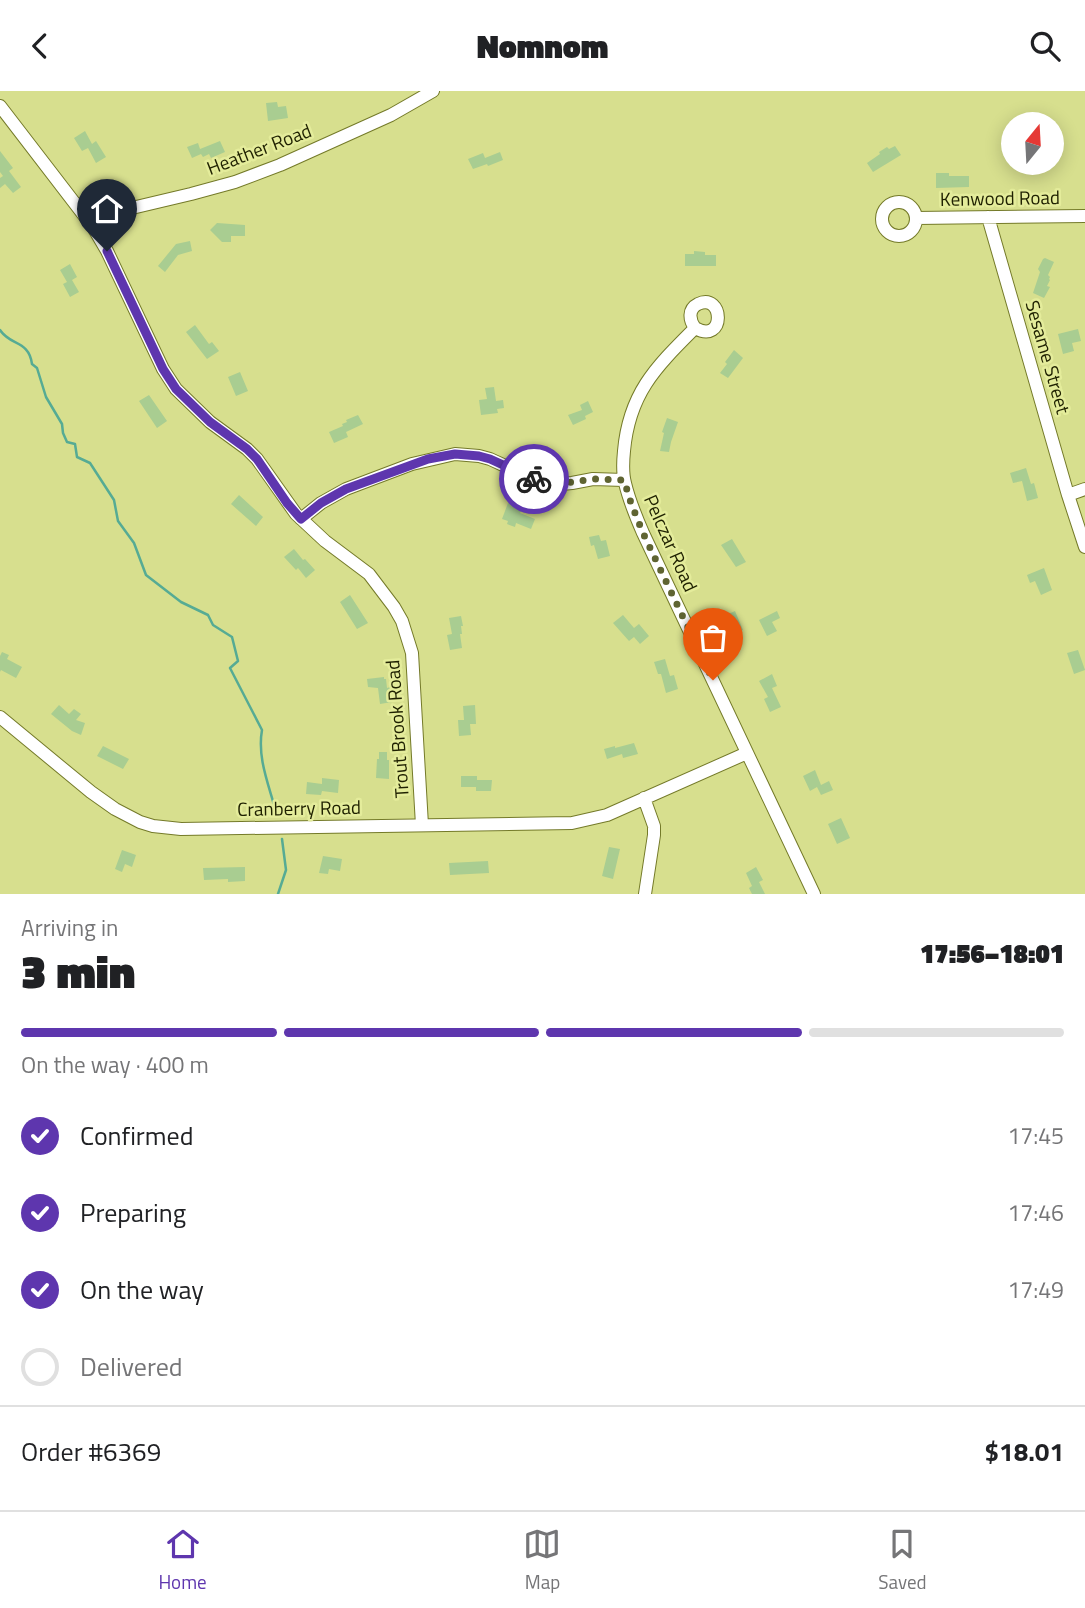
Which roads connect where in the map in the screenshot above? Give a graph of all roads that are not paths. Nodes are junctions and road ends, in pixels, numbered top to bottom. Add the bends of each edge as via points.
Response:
1 (433, 91) edge
2 (0, 106) edge
3 (1085, 216) edge
4 (988, 217) junction
5 (916, 218) dead end
6 (93, 227) junction
7 (695, 328) dead end
8 (624, 480) junction
9 (1085, 489) edge
10 (1068, 495) junction
11 (301, 519) junction
12 (1085, 547) edge
13 (0, 717) edge
14 (747, 753) junction
15 (644, 798) junction
16 (422, 825) junction
17 (645, 894) edge
18 (814, 894) edge

1 - 6 street, Heather Road via 280,165 235,182 115,212
2 - 6 street, Trout Brook Road
3 - 4 street, Kenwood Road
4 - 5 street, Kenwood Road
4 - 10 street, Sesame Street
6 - 11 street, Trout Brook Road via 176,389 257,459
7 - 8 street, Pelczar Road via 642,387 629,420
8 - 11 street via 551,485 490,459 455,454 346,489
8 - 14 street, Pelczar Road via 643,533
9 - 10 street
10 - 12 street, Sesame Street
11 - 16 street, Trout Brook Road via 369,574 402,621 414,669
13 - 16 street, Cranberry Road via 102,801 153,826
14 - 15 street, Cranberry Road
14 - 18 street, Pelczar Road
15 - 16 street, Cranberry Road via 607,815 572,823
15 - 17 street via 654,826

